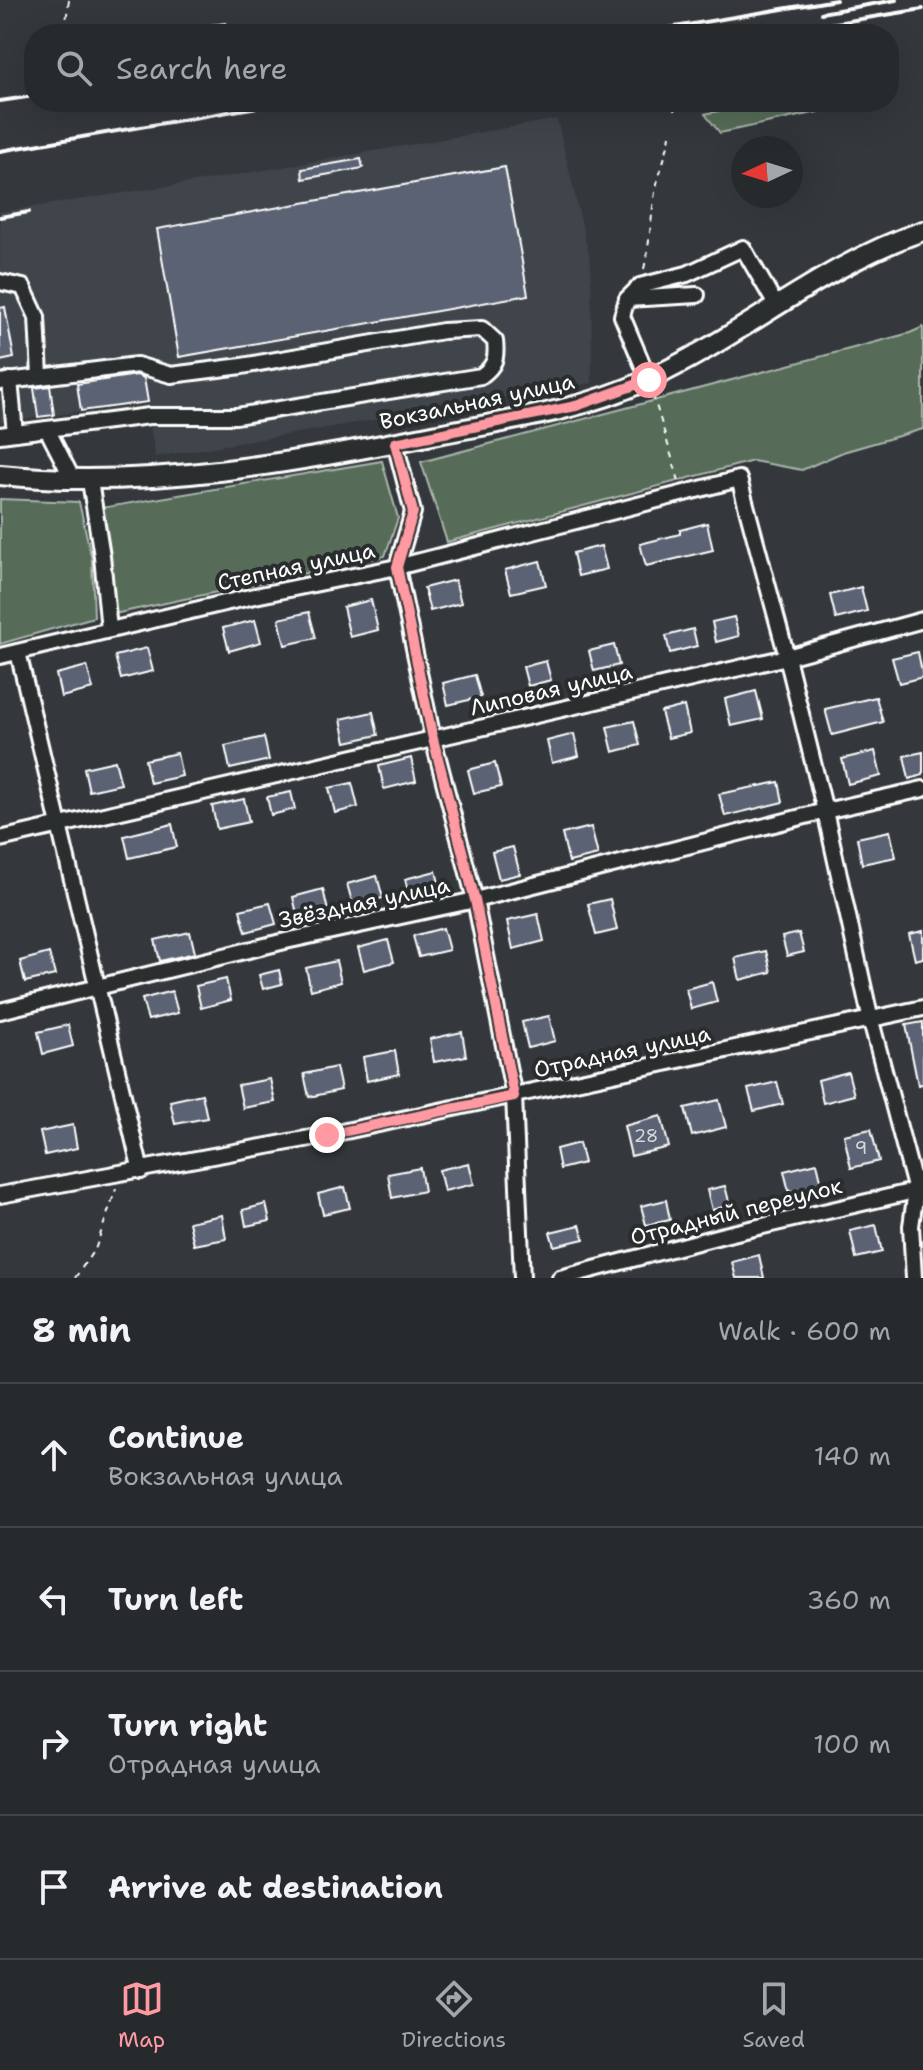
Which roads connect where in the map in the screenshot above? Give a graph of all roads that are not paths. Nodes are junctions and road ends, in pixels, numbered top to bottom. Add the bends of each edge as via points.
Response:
1 (923, 231) edge
2 (0, 282) edge
3 (697, 295) dead end
4 (627, 299) junction
5 (776, 305) junction
6 (40, 376) junction
7 (649, 380) junction
8 (5, 381) edge
9 (47, 429) junction
10 (8, 434) edge
11 (395, 443) junction
12 (0, 475) edge
13 (81, 481) junction
14 (397, 567) junction
15 (923, 620) edge
16 (109, 630) junction
17 (18, 652) junction
18 (0, 656) edge
19 (787, 657) junction
20 (433, 739) junction
21 (923, 789) edge
22 (825, 811) junction
23 (59, 825) junction
24 (0, 839) edge
25 (475, 900) junction
26 (99, 988) junction
27 (923, 1008) edge
28 (0, 1011) edge
29 (871, 1021) junction
30 (514, 1096) junction
31 (141, 1171) junction
32 (920, 1190) edge
33 (0, 1195) edge
34 (522, 1278) edge
35 (560, 1278) edge
36 (914, 1278) edge

1 - 5 main road, Вокзальная улица via 864,255
2 - 6 street via 23,287 37,317
3 - 4 street
4 - 5 street via 640,286 687,274 743,248
4 - 7 street via 622,316
5 - 7 main road, Вокзальная улица
6 - 8 street
6 - 9 street via 137,365 171,375 482,329 495,341 497,356 491,369 465,379 236,416 149,416
7 - 11 main road, Вокзальная улица via 576,406
8 - 10 street
9 - 10 street
9 - 13 street
11 - 13 main road, Вокзальная улица via 178,477
11 - 14 street via 413,512
12 - 13 main road, Вокзальная улица
13 - 16 street via 102,556
14 - 16 street, Степная улица
14 - 19 street, Степная улица via 739,479
14 - 20 street
15 - 19 street, Липовая улица
16 - 17 street, Степная улица
17 - 18 street, Степная улица
17 - 23 street
19 - 20 street, Липовая улица
19 - 22 street
20 - 23 street, Липовая улица
20 - 25 street
21 - 22 street, Звёздная улица
22 - 25 street, Звёздная улица
22 - 29 street
23 - 24 street, Липовая улица
23 - 26 street
25 - 26 street, Звёздная улица
25 - 30 street
26 - 28 street, Звёздная улица
26 - 31 street
27 - 29 street, Отрадная улица
29 - 30 street, Отрадная улица
29 - 32 street
30 - 31 street, Отрадная улица
30 - 34 street
31 - 33 street, Отрадная улица
32 - 35 street, Отрадный переулок
32 - 36 street via 911,1226

